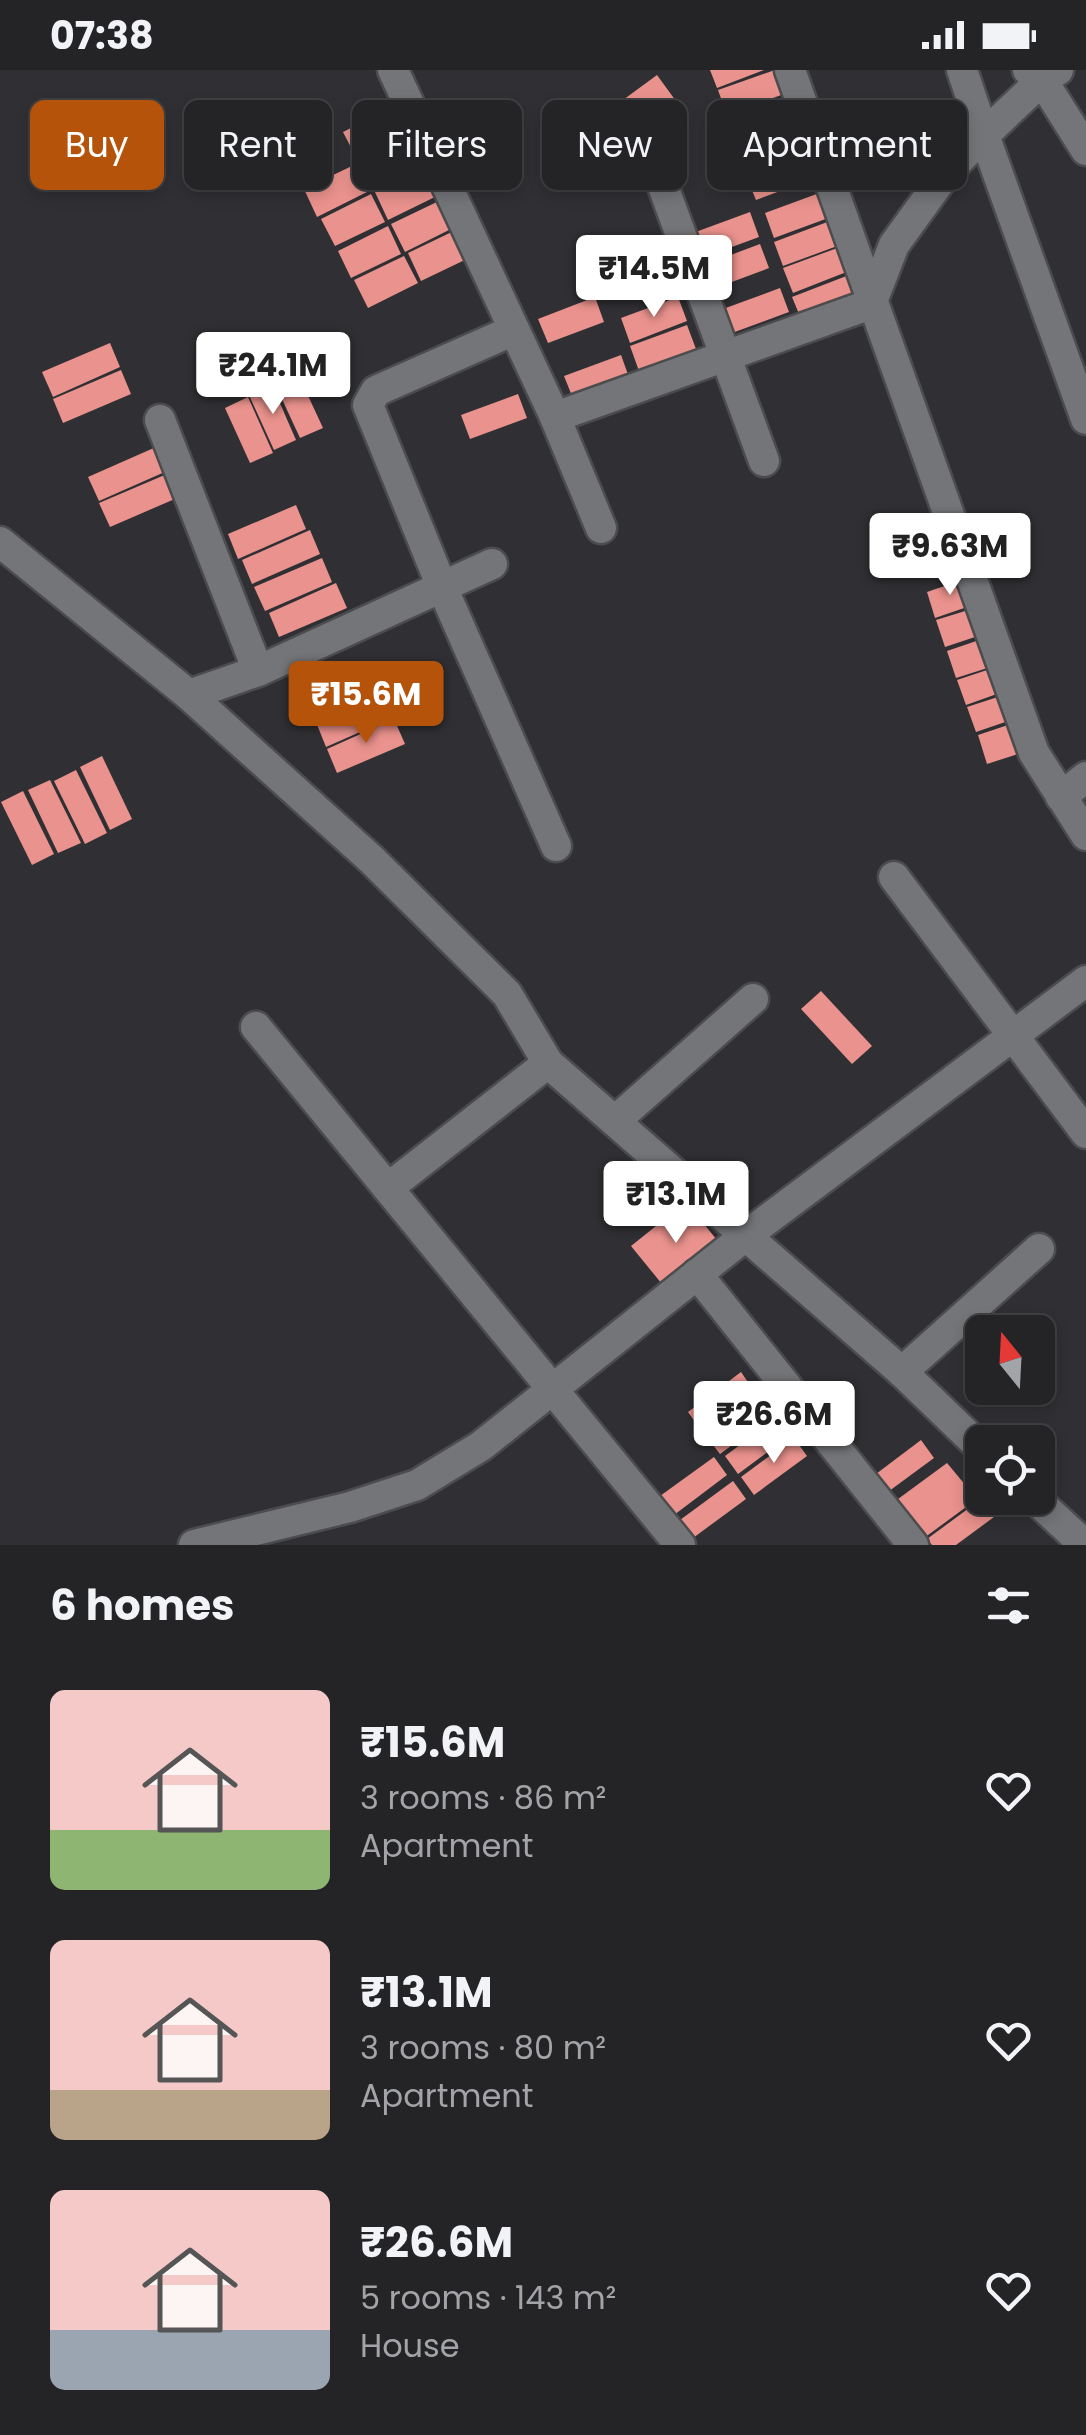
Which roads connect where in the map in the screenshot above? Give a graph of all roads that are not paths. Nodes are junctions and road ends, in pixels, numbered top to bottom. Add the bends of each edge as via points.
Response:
1 (392, 70) edge
2 (790, 70) edge
3 (962, 70) edge
4 (1043, 73) edge
5 (984, 135) junction
6 (1086, 150) edge
7 (664, 190) edge
8 (871, 304) junction
9 (514, 330) junction
10 (725, 354) junction
11 (555, 417) junction
12 (1086, 419) edge
13 (160, 420) dead end
14 (764, 461) dead end
15 (601, 528) dead end
16 (0, 542) edge
17 (492, 564) dead end
18 (442, 587) junction
19 (258, 671) junction
20 (189, 695) junction
21 (1086, 777) edge
22 (1061, 797) junction
23 (1086, 834) edge
24 (556, 846) dead end
25 (894, 877) dead end
26 (1086, 981) edge
27 (753, 999) dead end
28 (256, 1028) dead end
29 (1015, 1036) junction
30 (548, 1063) junction
31 (615, 1122) junction
32 (1086, 1132) edge
33 (388, 1188) junction
34 (744, 1237) junction
35 (1039, 1249) dead end
36 (696, 1274) junction
37 (902, 1372) junction
38 (552, 1390) junction
39 (965, 1433) edge
40 (1052, 1515) edge
41 (194, 1545) edge
42 (680, 1545) edge
43 (913, 1545) edge
44 (1085, 1545) edge

1 - 9 street
2 - 8 street
3 - 5 street
4 - 5 street
4 - 6 street
5 - 8 street via 946,173 894,245
5 - 12 street
7 - 10 street
8 - 10 street
8 - 22 street via 1034,753
9 - 11 street
9 - 18 street via 376,391 368,406
10 - 11 street
10 - 14 street
11 - 15 street
13 - 19 street
16 - 20 street
17 - 18 street
18 - 19 street
18 - 24 street
19 - 20 street
20 - 30 street via 497,984
21 - 22 street
22 - 23 street
25 - 29 street
26 - 29 street
27 - 31 street
28 - 33 street
29 - 32 street
29 - 34 street
30 - 31 street
30 - 33 street
31 - 34 street
33 - 38 street
34 - 36 street
34 - 37 street
35 - 37 street
36 - 38 street
36 - 43 street
37 - 39 street
38 - 41 street via 482,1446 417,1485
38 - 42 street
40 - 44 street

